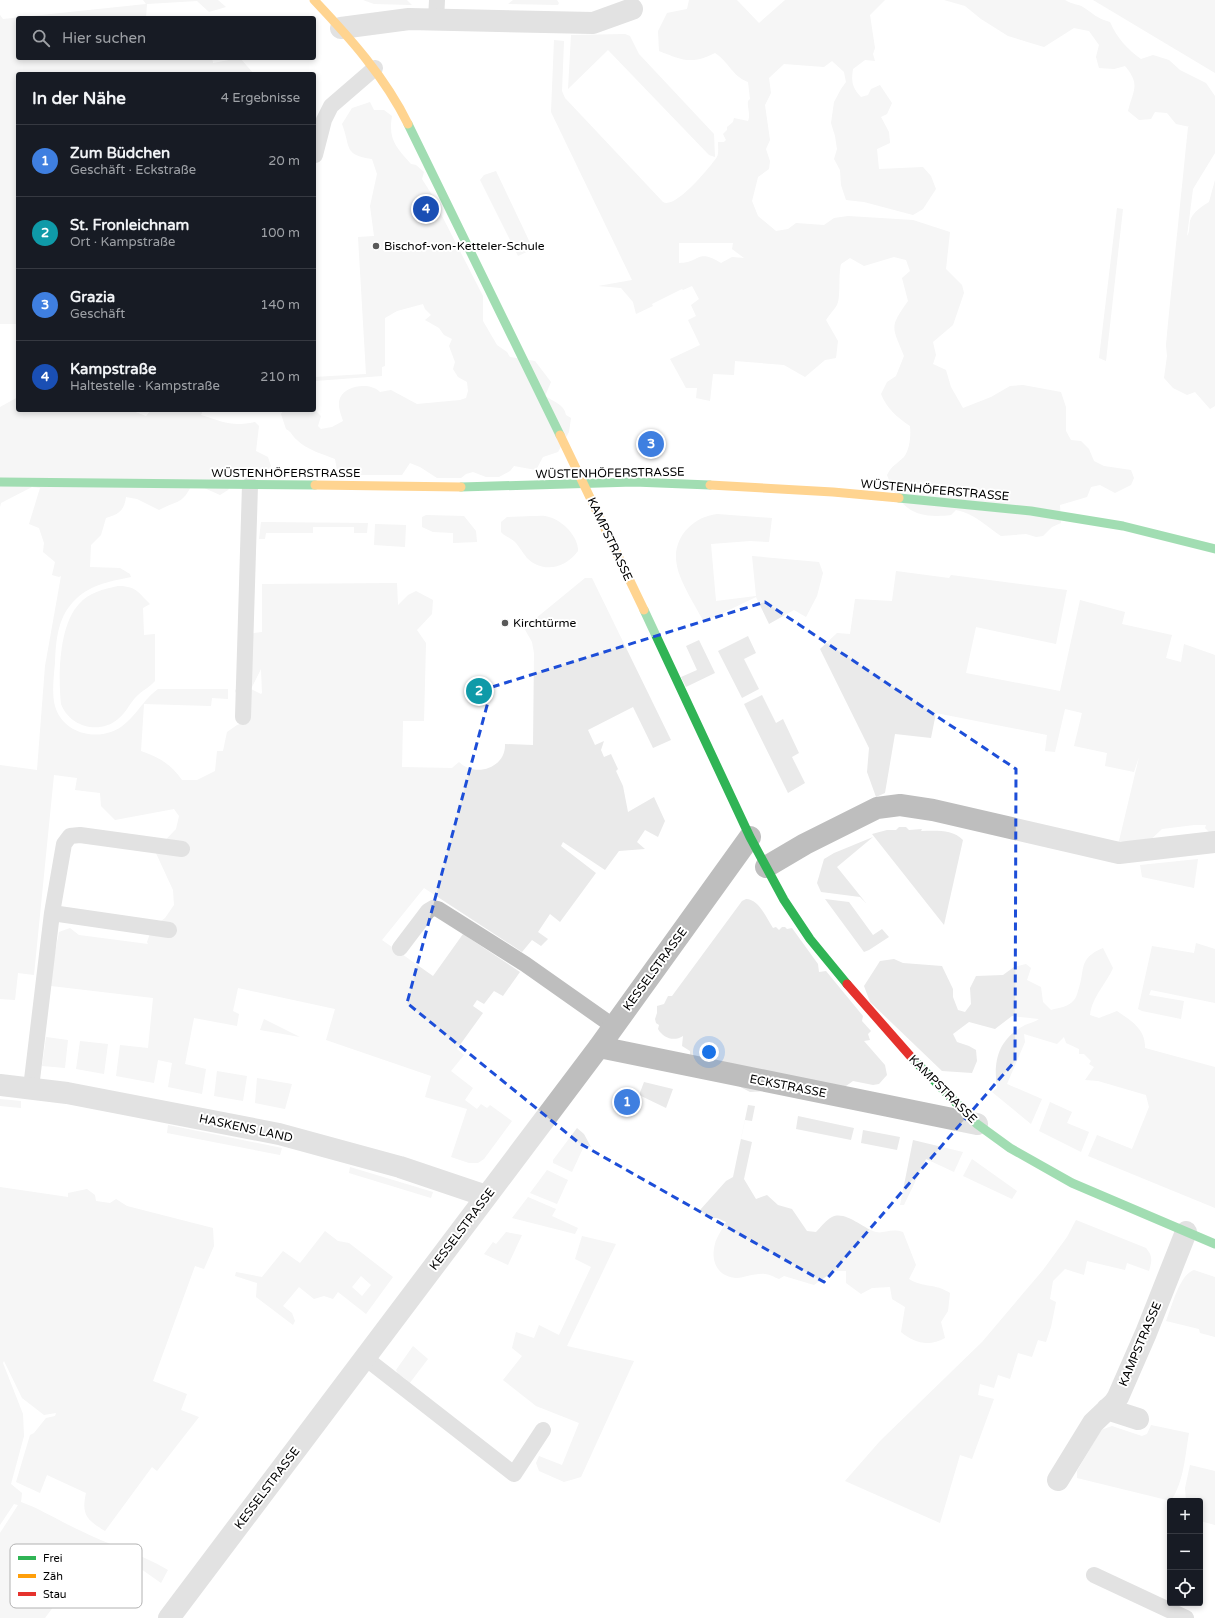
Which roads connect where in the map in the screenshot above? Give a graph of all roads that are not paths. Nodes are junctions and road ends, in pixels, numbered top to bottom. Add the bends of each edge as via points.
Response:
1 (314, 0) edge
2 (632, 9) dead end
3 (436, 10) edge
4 (341, 28) junction
5 (375, 68) junction
6 (316, 151) edge
7 (0, 482) edge
8 (250, 485) junction
9 (585, 485) junction
10 (1215, 550) edge
11 (243, 717) dead end
12 (750, 836) junction
13 (1215, 842) edge
14 (182, 850) dead end
15 (766, 867) junction
16 (52, 913) junction
17 (169, 930) dead end
18 (400, 948) dead end
19 (613, 1026) junction
20 (599, 1048) junction
21 (0, 1085) edge
22 (31, 1088) junction
23 (977, 1124) junction
24 (486, 1196) junction
25 (1186, 1232) junction
26 (1215, 1244) edge
27 (364, 1357) junction
28 (1107, 1409) junction
29 (1138, 1419) dead end
30 (543, 1430) dead end
31 (1058, 1480) dead end
32 (1094, 1575) dead end
33 (169, 1618) edge
34 (1186, 1618) edge

1 - 4 street, KAMPSTRASSE
2 - 3 street via 593,23
3 - 4 street via 409,19
4 - 5 street, KAMPSTRASSE
5 - 6 lane via 331,106 324,120
5 - 9 street, KAMPSTRASSE via 400,108
7 - 8 street, WÜSTENHÖFERSTRASSE
8 - 9 street, WÜSTENHÖFERSTRASSE
8 - 11 lane
9 - 10 street, WÜSTENHÖFERSTRASSE via 634,482 832,492 1031,511 1124,526
9 - 12 street, KAMPSTRASSE
12 - 15 street, KAMPSTRASSE
12 - 19 street, KESSELSTRASSE
13 - 15 street via 1119,853 933,810 890,805 870,811
14 - 16 lane via 80,835 70,836 62,849
15 - 23 street, KAMPSTRASSE via 784,900 837,973 915,1062
16 - 17 lane
16 - 22 lane
18 - 19 lane via 428,911 438,909 531,968
19 - 20 street, KESSELSTRASSE
20 - 23 street, ECKSTRASSE
20 - 24 street, KESSELSTRASSE
21 - 22 street, HASKENS LAND
22 - 24 street, HASKENS LAND via 150,1108 279,1134 400,1167
23 - 25 street, KAMPSTRASSE via 1010,1148 1072,1183
24 - 27 street, KESSELSTRASSE
25 - 26 street, KAMPSTRASSE
25 - 28 street, KAMPSTRASSE via 1128,1374 1114,1403
27 - 30 lane via 514,1474
27 - 33 street, KESSELSTRASSE
28 - 29 street
28 - 31 street, KAMPSTRASSE via 1093,1422
32 - 34 lane

